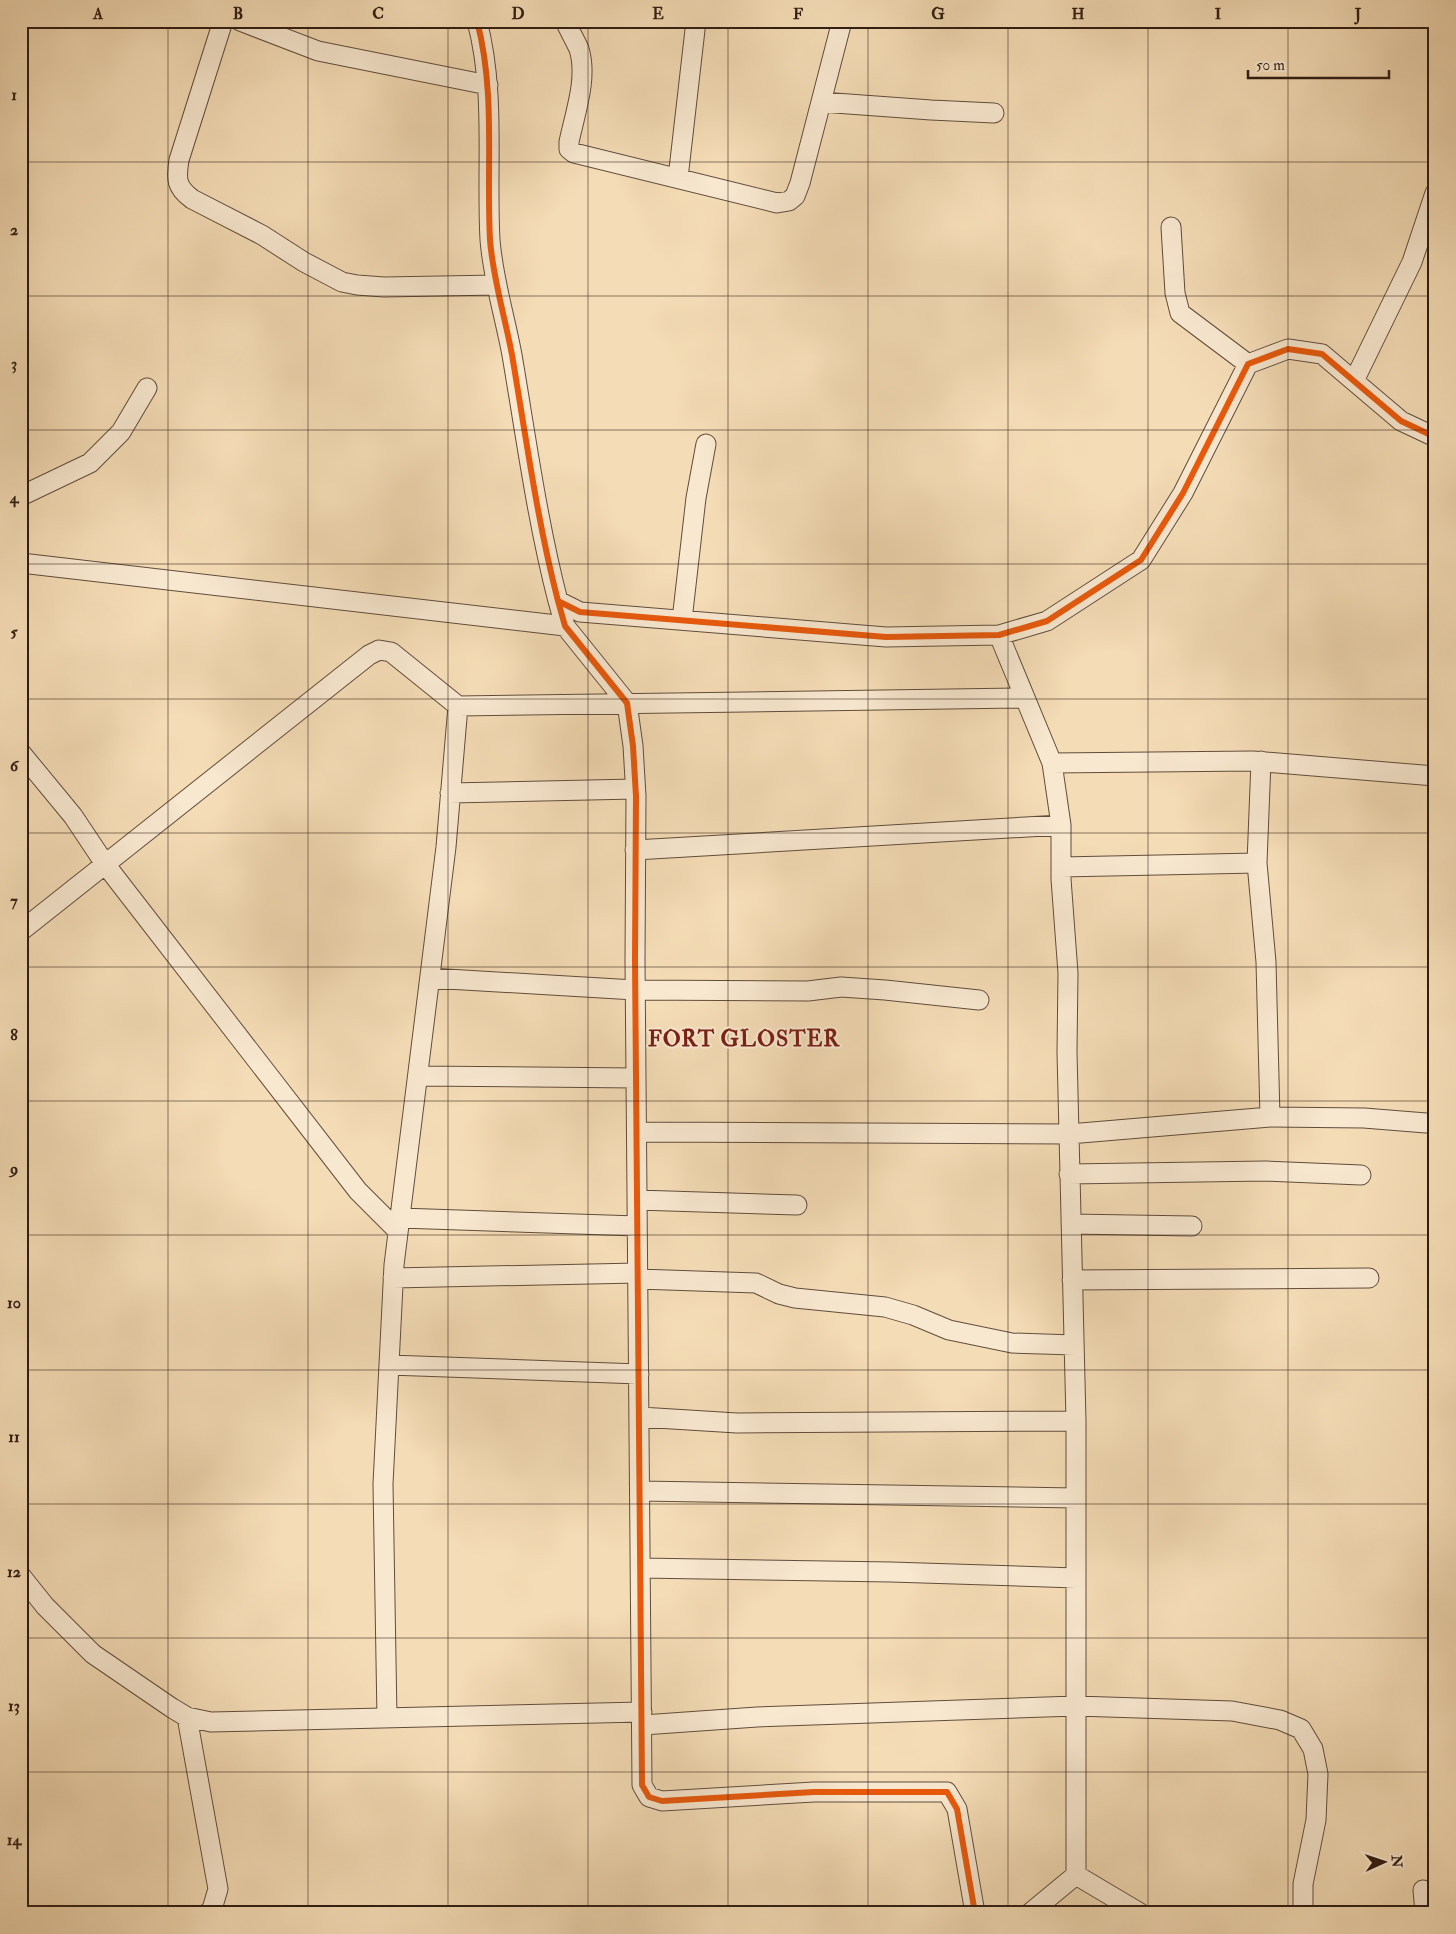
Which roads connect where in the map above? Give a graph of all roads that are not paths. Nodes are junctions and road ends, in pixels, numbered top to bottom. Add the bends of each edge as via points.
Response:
1 (223, 21) edge
2 (240, 21) edge
3 (477, 21) edge
4 (565, 21) edge
5 (696, 21) edge
6 (842, 21) edge
7 (488, 85) junction
8 (821, 102) junction
9 (994, 113) dead end
10 (678, 178) junction
11 (1435, 193) edge
12 (1170, 227) dead end
13 (497, 285) junction
14 (1248, 364) junction
15 (1354, 381) junction
16 (147, 388) dead end
17 (1435, 437) edge
18 (706, 444) dead end
19 (21, 496) edge
20 (21, 563) edge
21 (558, 601) junction
22 (682, 620) junction
23 (565, 626) junction
24 (999, 634) junction
25 (1025, 698) junction
26 (627, 704) junction
27 (458, 706) junction
28 (21, 753) edge
29 (1261, 761) junction
30 (1052, 763) junction
31 (1435, 776) edge
32 (635, 789) junction
33 (450, 793) junction
34 (1061, 825) junction
35 (635, 850) junction
36 (1257, 863) junction
37 (1061, 867) junction
38 (98, 869) junction
39 (21, 931) edge
40 (430, 978) junction
41 (635, 990) junction
42 (979, 1000) dead end
43 (418, 1076) junction
44 (636, 1078) junction
45 (1270, 1117) junction
46 (1426, 1123) dead end
47 (637, 1132) junction
48 (1069, 1134) junction
49 (1070, 1174) junction
50 (1361, 1175) dead end
51 (637, 1200) junction
52 (797, 1205) dead end
53 (1071, 1224) junction
54 (399, 1225) junction
55 (637, 1226) junction
56 (1192, 1226) dead end
57 (638, 1276) junction
58 (393, 1278) junction
59 (1369, 1278) dead end
60 (1072, 1280) junction
61 (1074, 1345) junction
62 (389, 1365) junction
63 (639, 1374) junction
64 (640, 1417) junction
65 (1076, 1421) junction
66 (640, 1491) junction
67 (1076, 1498) junction
68 (641, 1568) junction
69 (21, 1576) edge
70 (1076, 1578) junction
71 (1076, 1706) junction
72 (187, 1717) junction
73 (387, 1718) junction
74 (642, 1718) junction
75 (1076, 1875) junction
76 (1423, 1890) dead end
77 (208, 1913) edge
78 (975, 1913) edge
79 (1030, 1913) edge
80 (1140, 1913) edge
81 (1303, 1913) edge
82 (1425, 1913) edge

1 - 13 street via 179,160 177,182 183,192 342,282 384,287
2 - 7 street via 318,51
3 - 7 street
4 - 10 street via 579,49 582,64 569,149 574,153
5 - 10 street
6 - 8 street
7 - 13 street via 490,241
8 - 9 street
8 - 10 street via 800,183 795,196 789,201 770,201
11 - 15 street via 1412,262
12 - 14 street via 1175,293 1180,313
13 - 21 street via 546,555
14 - 15 street via 1288,349 1322,354
14 - 24 street via 1183,493 1141,560 1047,621
15 - 17 street via 1400,421
16 - 19 street via 121,432 90,463
18 - 22 street via 696,498
20 - 23 street
21 - 22 street via 580,612
21 - 23 street
22 - 24 street via 886,637
23 - 26 street
24 - 25 street
25 - 26 street
25 - 30 street
26 - 27 street
26 - 32 street
27 - 33 street
27 - 38 street via 391,652 379,650
28 - 38 street via 73,816
29 - 30 street
29 - 31 street
29 - 36 street
30 - 34 street
32 - 33 street
32 - 35 street
33 - 40 street
34 - 35 street
34 - 37 street
35 - 41 street
36 - 37 street
36 - 45 street via 1266,962
37 - 48 street via 1068,973
38 - 39 street
38 - 54 street via 358,1190
40 - 41 street
40 - 43 street
41 - 42 street via 808,990 841,987
41 - 44 street
43 - 44 street
43 - 54 street
44 - 47 street
45 - 46 street via 1364,1118
45 - 48 street
47 - 48 street
47 - 51 street
48 - 49 street
49 - 50 street via 1265,1171
49 - 53 street
51 - 52 street
51 - 55 street
53 - 56 street
53 - 60 street
54 - 55 street
54 - 58 street
55 - 57 street
57 - 58 street
57 - 61 street via 756,1284 795,1298 899,1310 949,1330 972,1335 1012,1342
57 - 63 street
58 - 62 street
59 - 60 street
60 - 61 street
61 - 65 street
62 - 63 street
62 - 73 street via 383,1484
63 - 64 street
64 - 65 street via 737,1423
64 - 66 street
65 - 67 street
66 - 67 street
66 - 68 street
67 - 70 street
68 - 70 street
68 - 74 street
69 - 72 street via 45,1606 93,1654
70 - 71 street
71 - 74 street
71 - 75 street
71 - 81 street via 1232,1711 1280,1720 1301,1729 1313,1749 1318,1774 1316,1820 1303,1884
72 - 73 street via 212,1722
72 - 77 street via 218,1889
73 - 74 street
74 - 78 street via 642,1784 649,1797 662,1802 814,1792 946,1792 957,1809
75 - 79 street
75 - 80 street
76 - 82 street

